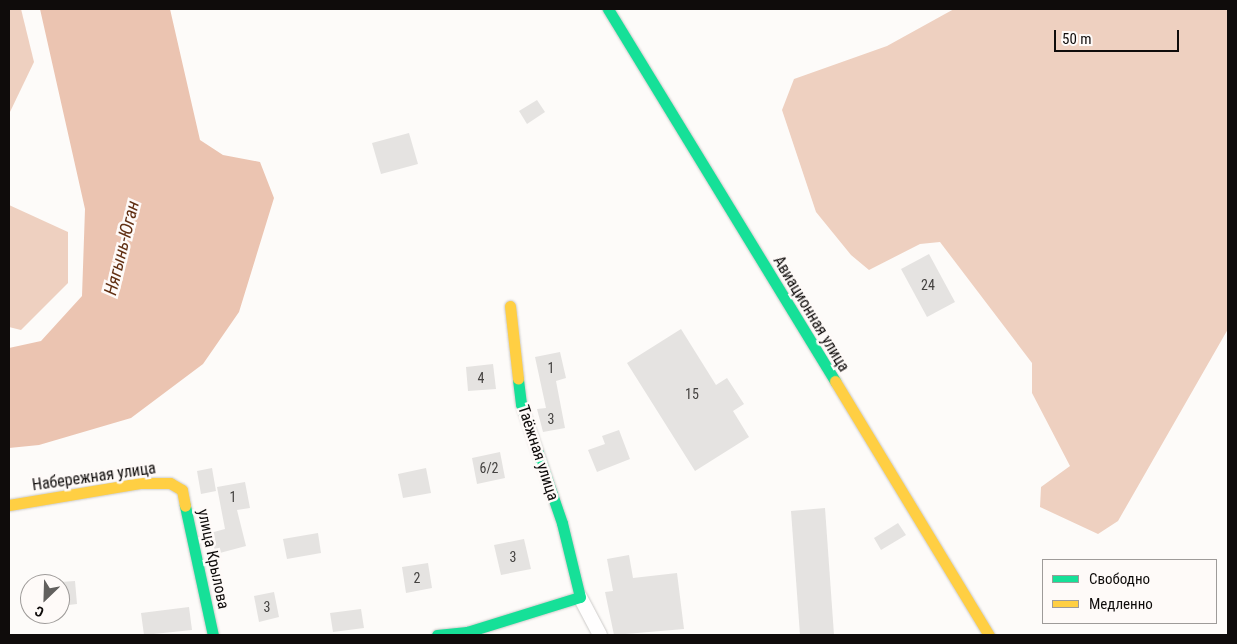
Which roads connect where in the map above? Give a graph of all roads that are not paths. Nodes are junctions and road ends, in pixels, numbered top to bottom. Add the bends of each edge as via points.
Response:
1 (608, 9) edge
2 (510, 306) dead end
3 (182, 490) joint
4 (9, 505) edge
5 (580, 597) junction
6 (467, 634) edge
7 (213, 635) edge
8 (437, 635) edge
9 (600, 635) edge
10 (989, 635) edge

1 - 10 street, Авиационная улица
2 - 5 street, Таёжная улица via 522,404 562,523
3 - 4 street, Набережная улица via 170,483 141,483
3 - 7 street, улица Крылова
5 - 6 street
5 - 9 street, Таёжная улица
6 - 8 street

